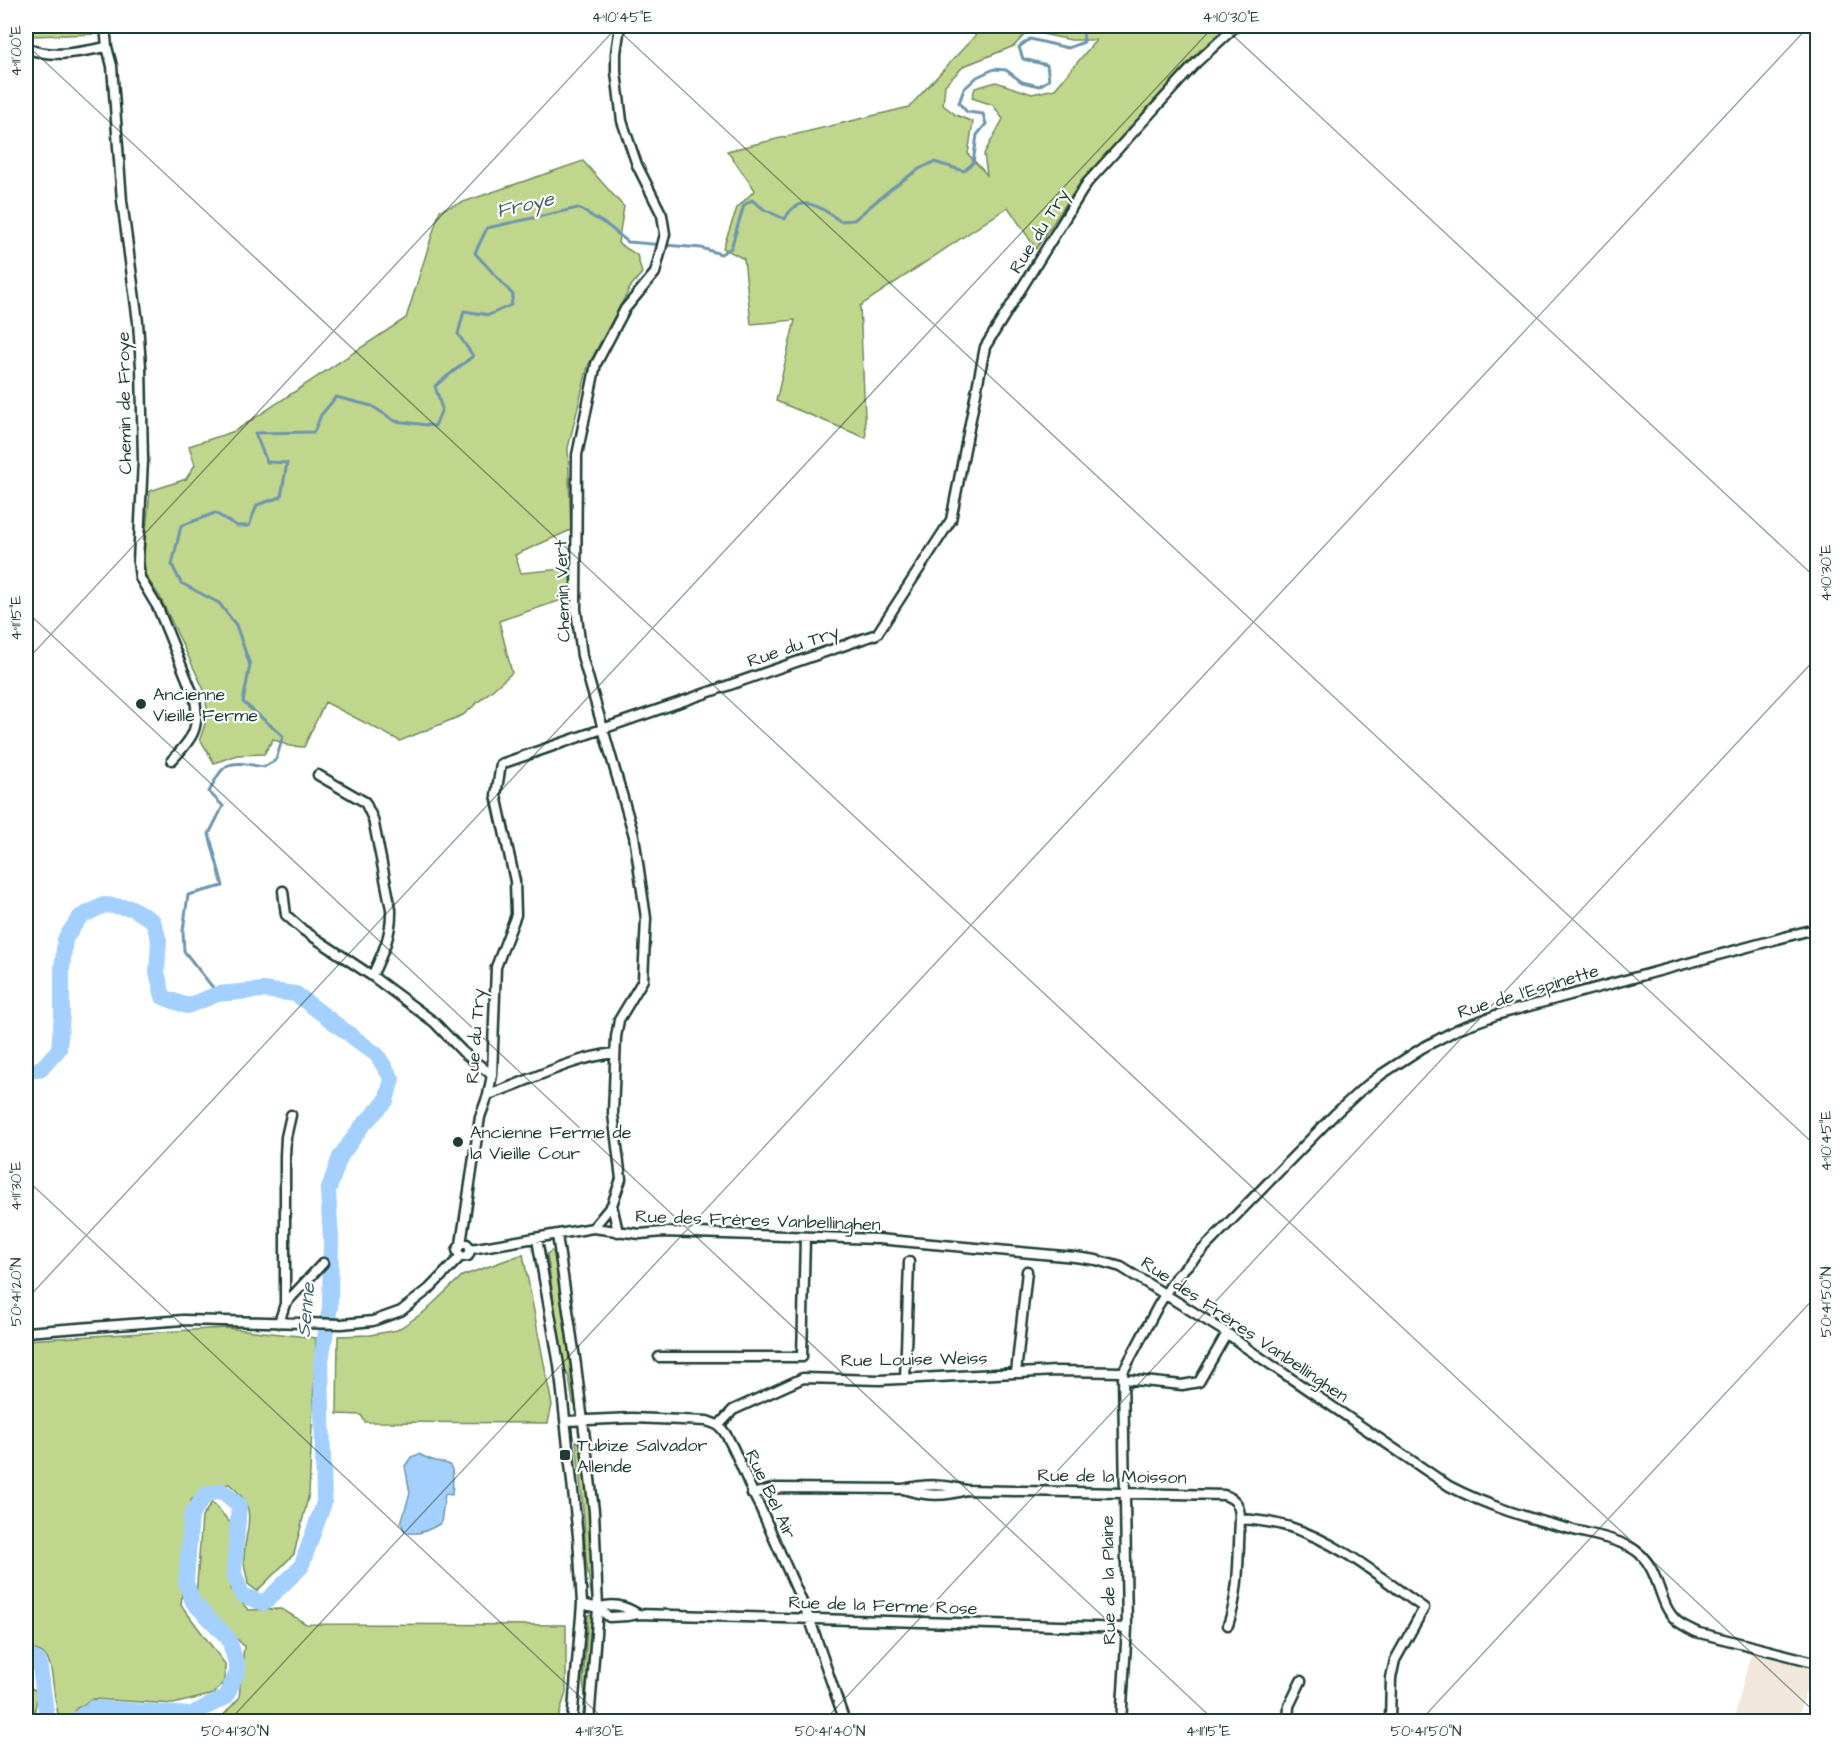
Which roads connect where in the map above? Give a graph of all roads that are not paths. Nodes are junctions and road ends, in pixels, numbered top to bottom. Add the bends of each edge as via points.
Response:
1 (105, 26) edge
2 (620, 26) edge
3 (1236, 26) edge
4 (107, 46) junction
5 (26, 48) edge
6 (604, 730) junction
7 (172, 760) dead end
8 (318, 775) dead end
9 (282, 891) dead end
10 (1818, 928) edge
11 (372, 976) junction
12 (615, 1053) junction
13 (492, 1075) junction
14 (488, 1095) junction
15 (291, 1115) dead end
16 (612, 1205) junction
17 (593, 1228) junction
18 (618, 1232) junction
19 (557, 1235) junction
20 (805, 1238) junction
21 (537, 1239) junction
22 (461, 1244) junction
23 (471, 1249) junction
24 (460, 1257) junction
25 (909, 1262) dead end
26 (323, 1263) dead end
27 (1027, 1271) dead end
28 (1166, 1293) junction
29 (285, 1304) junction
30 (279, 1323) junction
31 (26, 1332) edge
32 (1227, 1333) junction
33 (659, 1357) dead end
34 (1016, 1373) junction
35 (1124, 1375) junction
36 (905, 1379) junction
37 (582, 1420) junction
38 (566, 1421) junction
39 (719, 1425) junction
40 (1124, 1492) junction
41 (752, 1494) junction
42 (1240, 1519) junction
43 (582, 1604) junction
44 (598, 1608) junction
45 (810, 1620) junction
46 (1228, 1625) dead end
47 (1127, 1628) junction
48 (1818, 1663) edge
49 (1301, 1681) dead end
50 (572, 1722) edge
51 (589, 1722) edge
52 (845, 1722) edge
53 (1121, 1722) edge
54 (1288, 1722) edge
55 (1390, 1722) edge

1 - 4 street, Chemin de Froye
2 - 6 street, Chemin Vert via 616,72 622,121 637,165 662,215 665,234 655,273 625,309 596,364 577,455 576,609 582,656
3 - 6 street, Rue du Try via 1197,62 1087,183 985,347 951,520 876,634
4 - 5 street via 69,54 37,53
4 - 7 street, Chemin de Froye via 139,333 143,441 140,578 158,608 198,713 192,739
6 - 12 street, Chemin Vert via 634,836 646,918 642,980 619,1020
6 - 13 street, Rue du Try via 501,764 496,795 515,881 516,915 496,967
8 - 11 street via 364,802 373,819 392,923
9 - 11 street via 286,915
10 - 28 street, Rue de l'Espinette via 1496,1015 1422,1048 1382,1074 1335,1114 1175,1278
11 - 13 street via 434,1022
12 - 14 street via 571,1062
12 - 16 street, Chemin Vert via 613,1114 621,1179
13 - 14 street, Rue du Try
14 - 22 street, Rue du Try via 480,1117
15 - 29 street via 285,1156
16 - 17 street, Chemin Vert
16 - 18 street, Chemin Vert
17 - 18 street, Rue des Frères Vanbellinghen
17 - 19 street, Rue des Frères Vanbellinghen
18 - 20 street, Rue des Frères Vanbellinghen
19 - 21 street, Rue des Frères Vanbellinghen
19 - 37 street
20 - 28 street, Rue des Frères Vanbellinghen via 878,1239 1096,1260 1121,1267
20 - 33 street via 802,1358
21 - 23 street, Rue des Frères Vanbellinghen
21 - 38 street
22 - 23 street
22 - 24 street via 457,1250
23 - 24 street, Rue des Frères Vanbellinghen via 468,1256
24 - 30 street, Rue des Frères Vanbellinghen via 429,1289 400,1311 373,1322
25 - 36 street
26 - 29 street
27 - 34 street
28 - 32 street, Rue des Frères Vanbellinghen
28 - 35 street, Rue de l'Espinette
29 - 30 street
30 - 31 street, Rue des Frères Vanbellinghen via 183,1320
32 - 35 street, Rue Louise Weiss via 1199,1383 1182,1385
32 - 48 street, Rue des Frères Vanbellinghen via 1469,1497 1596,1535 1635,1551 1648,1563 1675,1620 1685,1626
34 - 35 street, Rue Louise Weiss
34 - 36 street, Rue Louise Weiss
35 - 40 street, Rue de la Plaine
36 - 39 street, Rue Louise Weiss via 804,1378 733,1410
37 - 38 street
37 - 39 street via 632,1418 708,1421
37 - 44 street via 594,1511
38 - 43 street
39 - 41 street, Rue Bel Air
40 - 41 street, Rue de la Moisson via 966,1490 951,1495 922,1495 903,1489 776,1488
40 - 42 street, Rue de la Moisson via 1224,1495 1238,1504
40 - 47 street, Rue de la Plaine
41 - 45 street, Rue Bel Air
42 - 46 street via 1237,1586
42 - 55 street via 1268,1521 1315,1536 1424,1608 1395,1660
43 - 44 street, Rue de la Ferme Rose
43 - 50 street
44 - 45 street, Rue de la Ferme Rose via 609,1617 639,1614
44 - 51 street
45 - 47 street, Rue de la Ferme Rose
45 - 52 street, Rue Bel Air
47 - 53 street, Rue de la Plaine
49 - 54 street via 1289,1706

